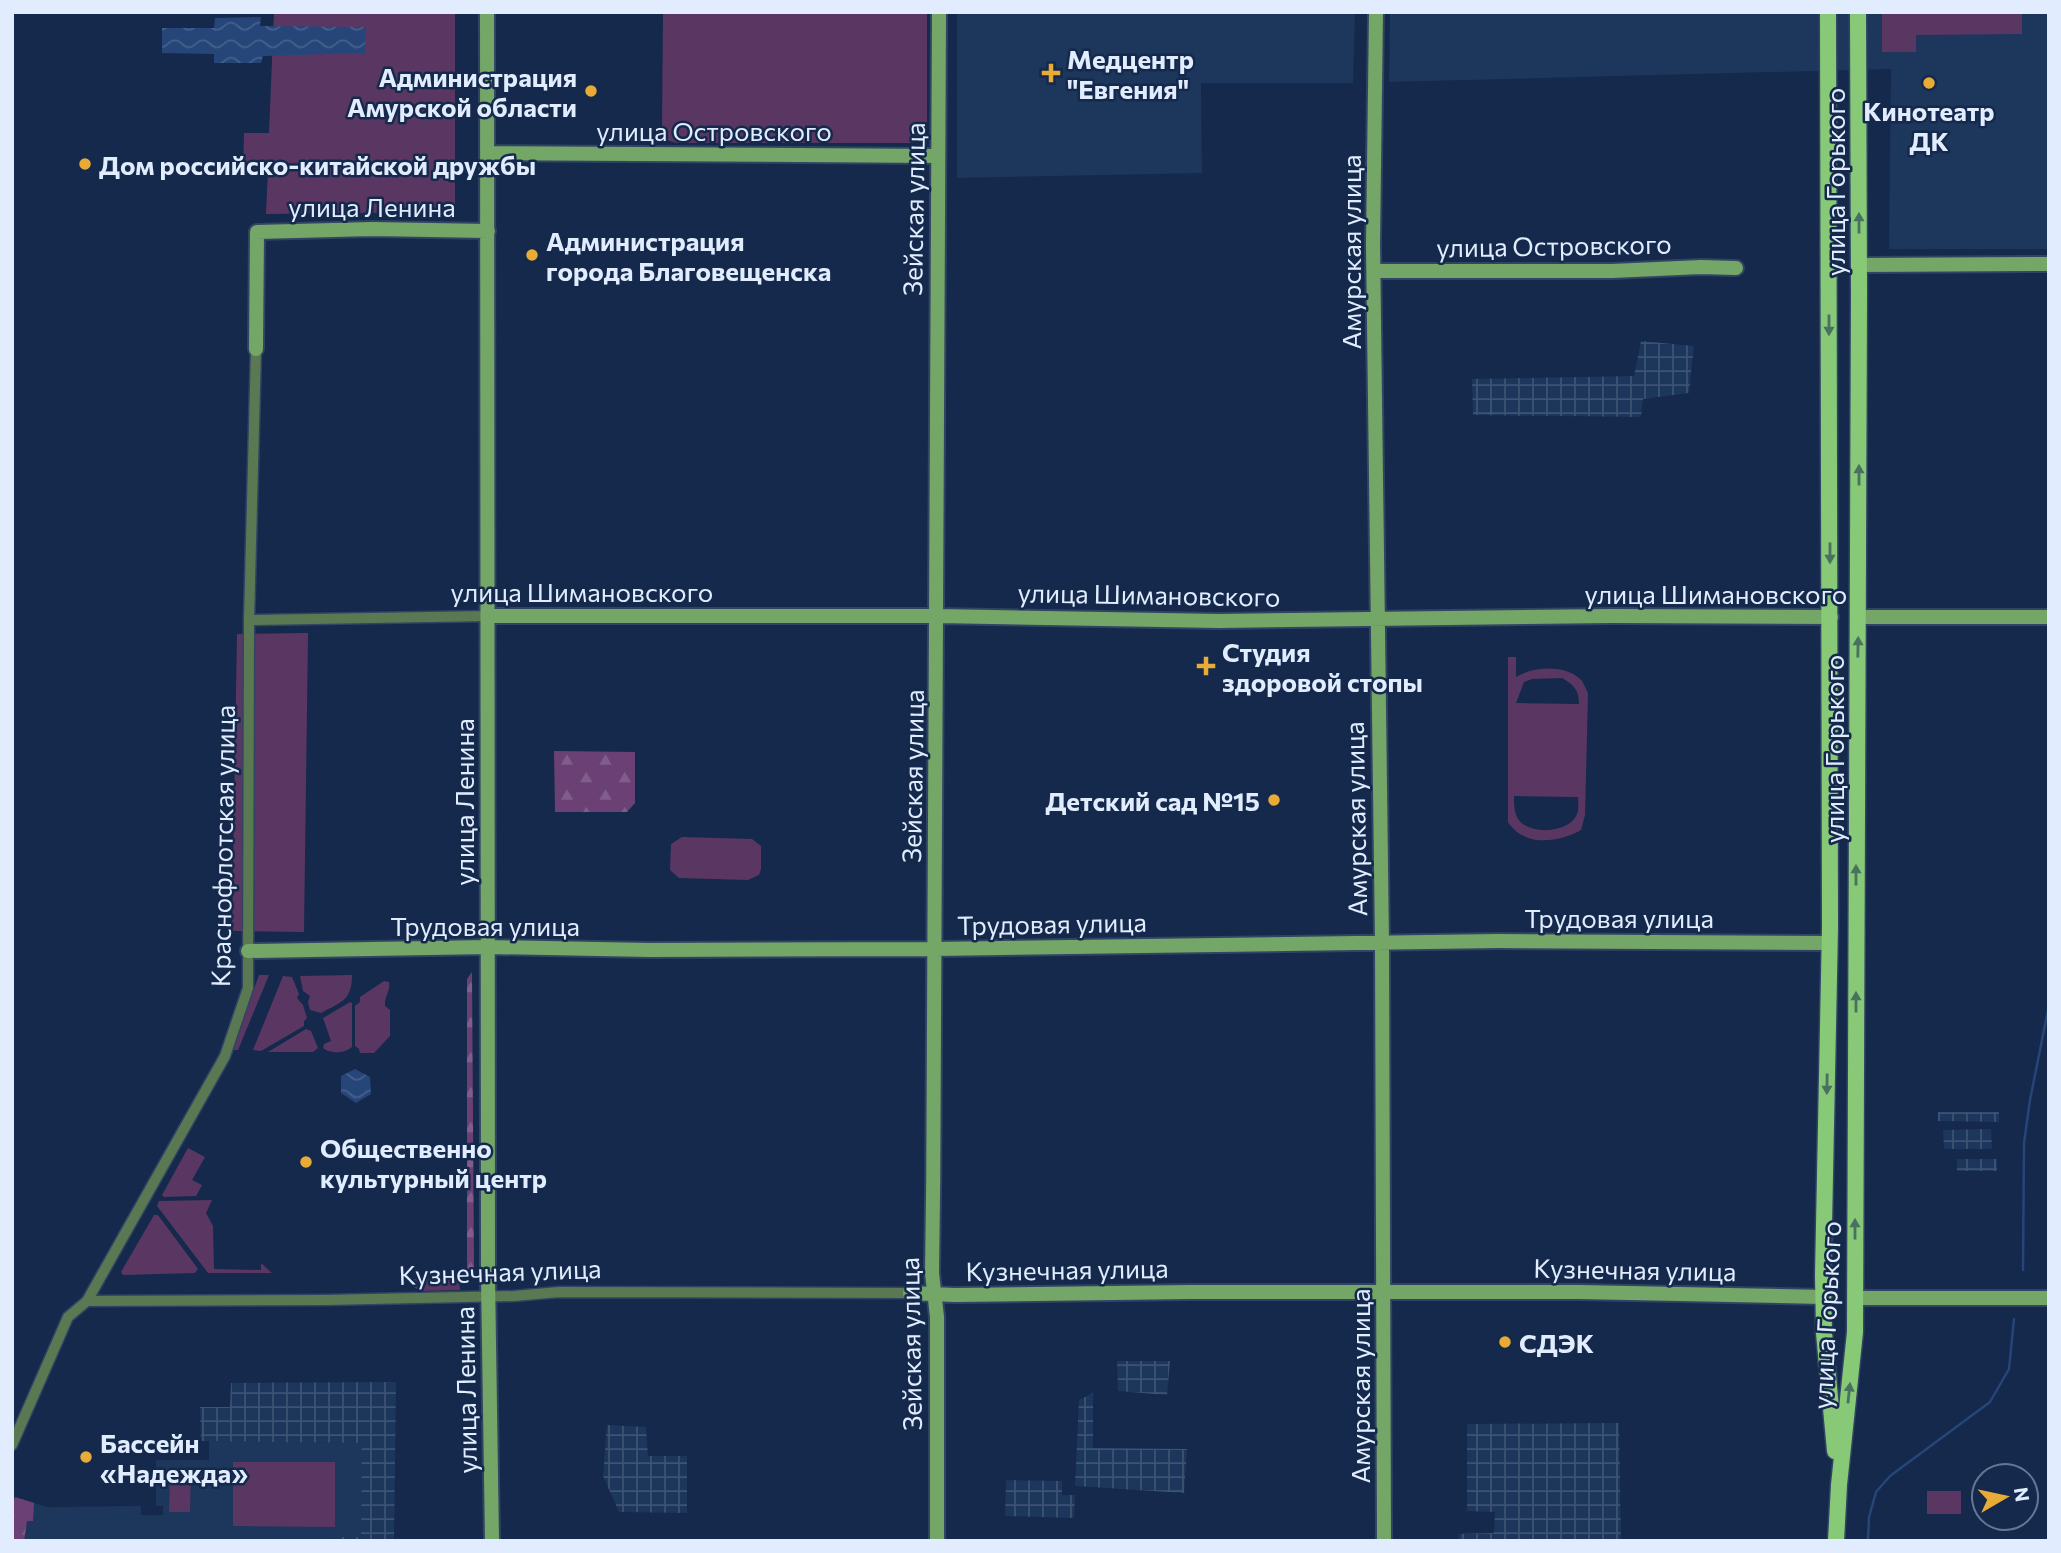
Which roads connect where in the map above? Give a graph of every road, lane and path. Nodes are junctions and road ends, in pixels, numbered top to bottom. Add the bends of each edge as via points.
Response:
1 (487, 12) edge
2 (939, 12) edge
3 (1376, 12) edge
4 (1828, 12) edge
5 (1857, 12) edge
6 (488, 153) junction
7 (938, 156) junction
8 (488, 230) junction
9 (257, 232) joint
10 (2049, 264) edge
11 (1829, 265) junction
12 (1859, 265) junction
13 (1736, 268) dead end
14 (1374, 271) junction
15 (256, 349) joint
16 (488, 616) junction
17 (938, 616) junction
18 (1831, 617) junction
19 (1858, 617) junction
20 (2049, 617) edge
21 (249, 620) junction
22 (1377, 620) junction
23 (1381, 943) junction
24 (1830, 943) junction
25 (1856, 943) junction
26 (488, 947) junction
27 (934, 949) junction
28 (248, 951) junction
29 (1383, 1292) junction
30 (910, 1293) joint
31 (933, 1293) junction
32 (488, 1296) junction
33 (1824, 1297) junction
34 (2049, 1297) edge
35 (1855, 1298) junction
36 (86, 1301) junction
37 (12, 1445) edge
38 (1839, 1485) junction
39 (492, 1541) edge
40 (937, 1541) edge
41 (1384, 1541) edge
42 (1836, 1541) edge

1 - 6 street, улица Ленина
2 - 7 street, Зейская улица
3 - 14 street, Амурская улица
4 - 11 main road, улица Горького
12 -> 5 main road, улица Горького
6 - 7 street, улица Островского
6 - 8 street, улица Ленина
7 - 17 street, Зейская улица
8 - 9 street, улица Ленина
8 - 16 street, улица Ленина
9 - 15 street, Краснофлотская улица
10 - 12 street
11 - 12 main road
11 -> 18 main road, улица Горького
19 -> 12 main road, улица Горького
13 - 14 street, улица Островского
14 - 22 street, Амурская улица
15 - 21 street, Краснофлотская улица
16 - 17 street, улица Шимановского
16 - 21 street, улица Шимановского
16 - 26 street, улица Ленина
17 - 22 street, улица Шимановского
17 - 27 street, Зейская улица
18 - 19 main road, улица Шимановского
18 - 22 street, улица Шимановского
18 - 24 main road, улица Горького
19 - 20 street, улица Шимановского
25 -> 19 main road, улица Горького
21 - 28 street, Краснофлотская улица
22 - 23 street, Амурская улица
23 - 24 street, Трудовая улица
23 - 27 street, Трудовая улица
23 - 29 street, Амурская улица
24 - 25 main road, Трудовая улица
24 -> 33 main road, улица Горького
35 -> 25 main road, улица Горького
26 - 27 street, Трудовая улица
26 - 28 street, Трудовая улица
26 - 32 street, улица Ленина
27 - 31 street, Зейская улица
28 - 36 street, Краснофлотская улица via 248,988 225,1056
29 - 31 street, Кузнечная улица
29 - 33 street, Кузнечная улица
29 - 41 street, Амурская улица
30 - 31 street, Кузнечная улица
30 - 32 street, Кузнечная улица
31 - 40 street, Зейская улица via 937,1317
32 - 36 street, Кузнечная улица
32 - 39 street, улица Ленина
33 - 35 main road, Кузнечная улица
33 - 38 main road, улица Горького
34 - 35 street, Кузнечная улица
38 -> 35 main road, улица Горького
36 - 37 street, Краснофлотская улица via 68,1317
38 - 42 main road, улица Горького

